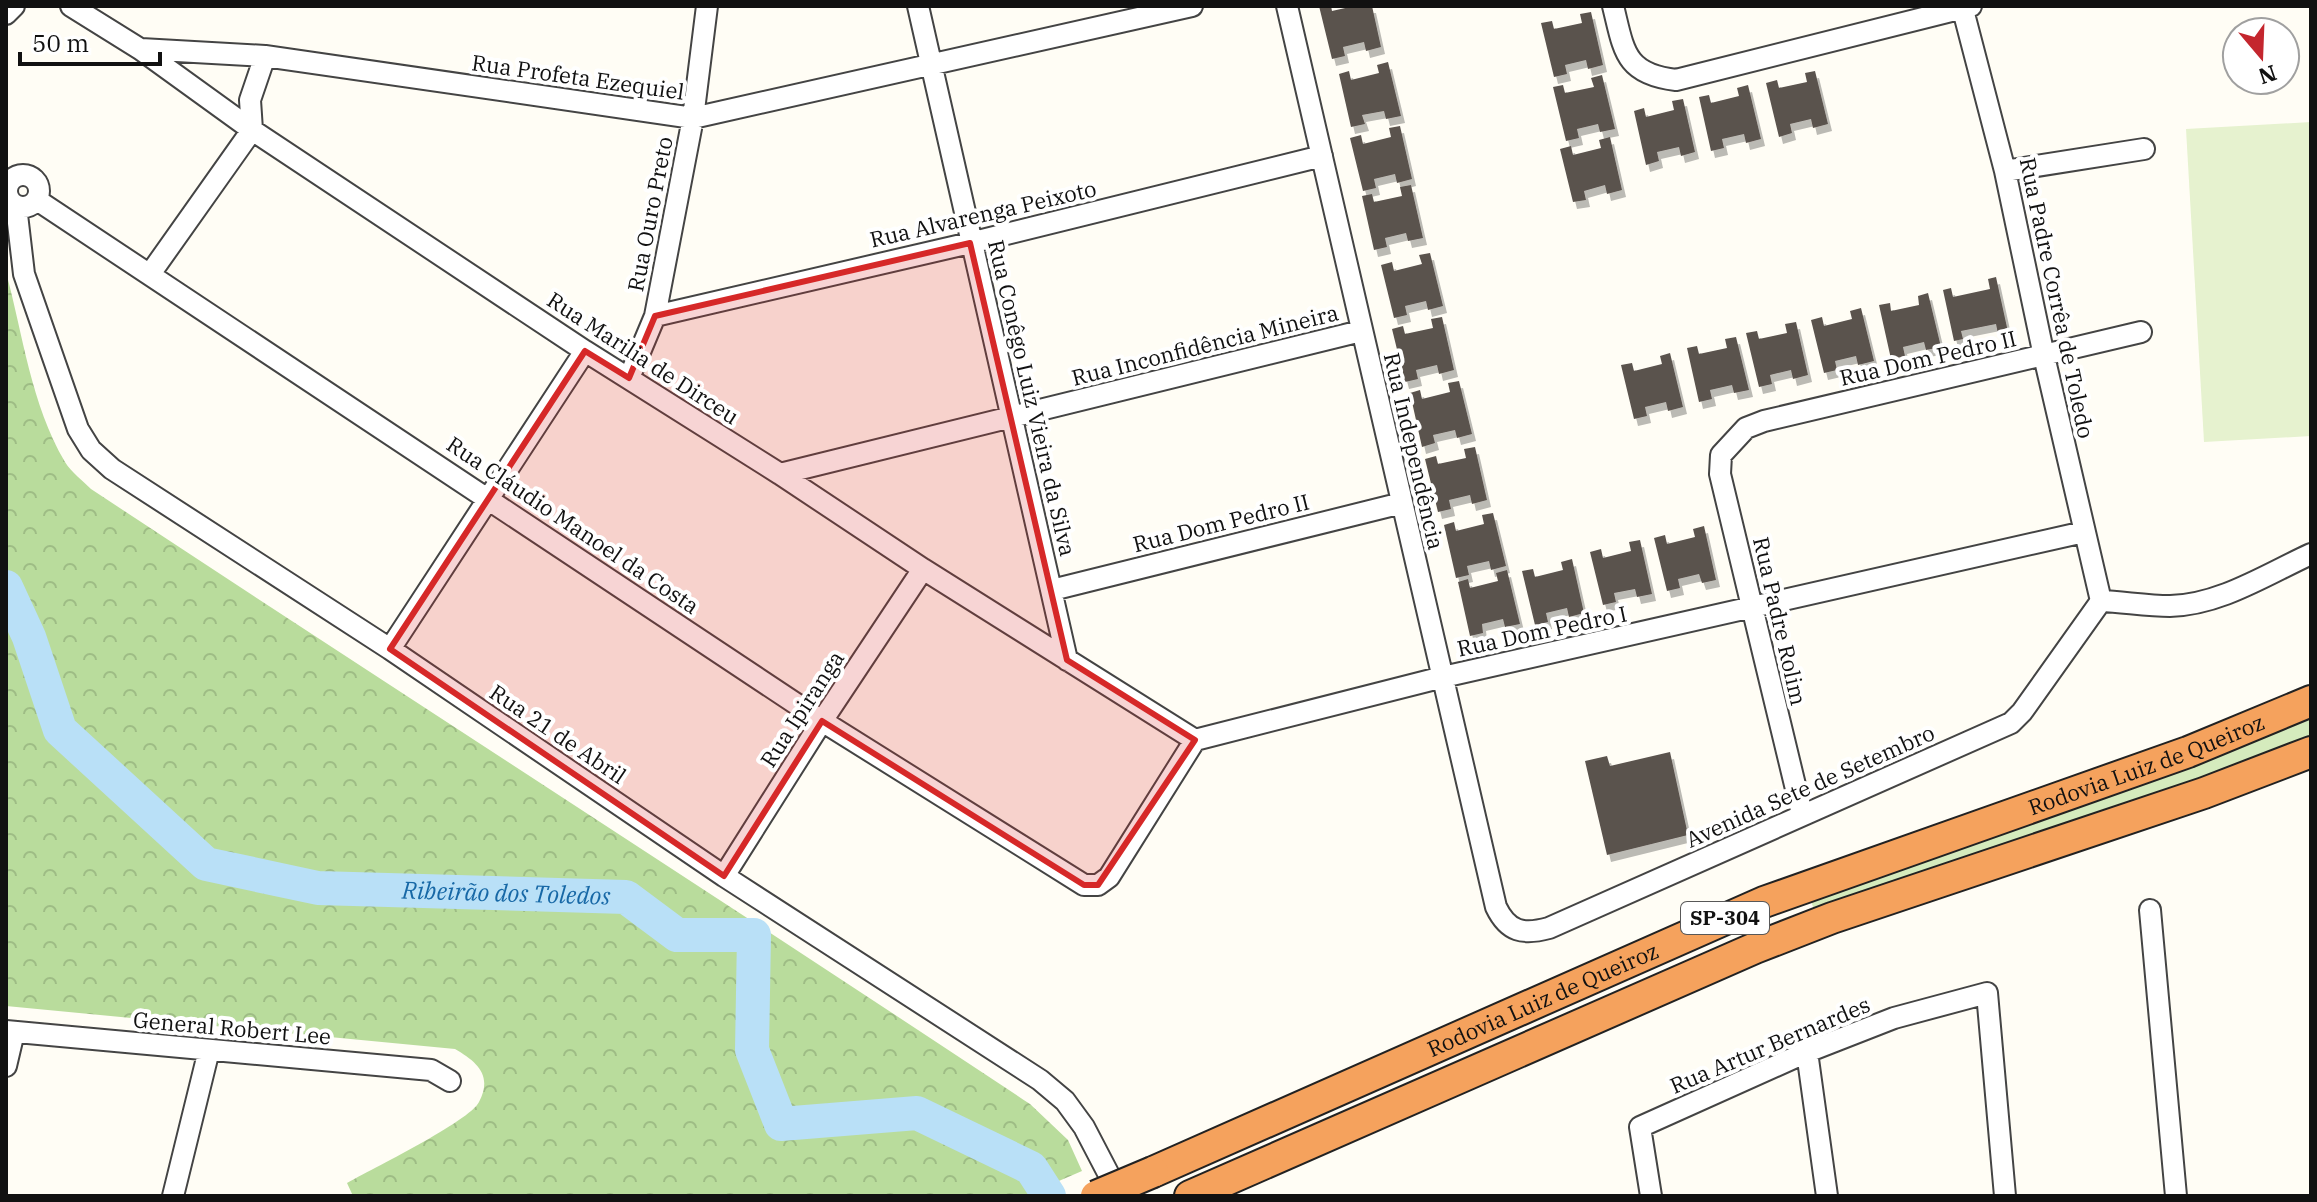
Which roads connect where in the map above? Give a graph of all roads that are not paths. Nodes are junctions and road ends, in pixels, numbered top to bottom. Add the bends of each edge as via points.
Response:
1 (14, 6) edge
2 (71, 6) edge
3 (707, 6) edge
4 (918, 6) edge
5 (1192, 6) edge
6 (1287, 6) edge
7 (1613, 6) edge
8 (1965, 7) edge
9 (6, 14) edge
10 (140, 49) junction
11 (184, 52) junction
12 (265, 56) junction
13 (932, 65) junction
14 (173, 73) junction
15 (693, 118) junction
16 (252, 130) junction
17 (2144, 149) dead end
18 (1322, 156) junction
19 (2005, 171) junction
20 (8, 181) edge
21 (28, 204) junction
22 (970, 243) junction
23 (150, 274) junction
24 (655, 316) junction
25 (1361, 331) junction
26 (2141, 332) dead end
27 (585, 351) junction
28 (2044, 356) junction
29 (629, 378) junction
30 (1014, 417) junction
31 (1732, 441) joint
32 (780, 474) junction
33 (488, 498) junction
34 (1402, 503) junction
35 (2084, 532) junction
36 (2311, 554) edge
37 (923, 569) junction
38 (1052, 590) junction
39 (2101, 601) junction
40 (1753, 609) junction
41 (390, 649) junction
42 (1067, 660) junction
43 (1443, 677) junction
44 (2311, 691) edge
45 (2311, 701) edge
46 (822, 721) junction
47 (1195, 740) junction
48 (2188, 752) junction
49 (2303, 756) edge
50 (1802, 814) junction
51 (724, 876) junction
52 (1496, 907) joint
53 (2150, 910) dead end
54 (10, 1032) edge
55 (209, 1050) junction
56 (1807, 1052) junction
57 (6, 1066) edge
58 (450, 1081) dead end
59 (173, 1196) edge
60 (1096, 1196) edge
61 (1120, 1196) edge
62 (1190, 1196) edge
63 (1651, 1196) edge
64 (1827, 1196) edge
65 (2005, 1196) edge
66 (2176, 1196) edge

1 - 9 street
2 - 10 street, Rua Marilia de Dirceu
3 - 15 street, Rua Ouro Preto
4 - 13 street, Rua Conêgo Luiz Vieira da Silva
5 - 13 street, Rua Profeta Ezequiel
6 - 18 street, Rua Independência
7 - 8 street via 1625,52 1636,66 1652,77 1676,80
8 - 19 street, Rua Padre Corrêa de Toledo
10 - 11 street, Rua Profeta Ezequiel
10 - 14 street, Rua Marilia de Dirceu
11 - 12 street, Rua Profeta Ezequiel
11 - 14 street
12 - 15 street, Rua Profeta Ezequiel
12 - 16 street via 250,100
13 - 15 street, Rua Profeta Ezequiel
13 - 22 street, Rua Conêgo Luiz Vieira da Silva
14 - 16 street, Rua Marilia de Dirceu
15 - 24 street, Rua Ouro Preto
16 - 23 street
16 - 27 street, Rua Marilia de Dirceu
17 - 19 street
18 - 22 street, Rua Alvarenga Peixoto
18 - 25 street, Rua Independência
19 - 28 street, Rua Padre Corrêa de Toledo
20 - 21 street via 7,196
20 - 21 street via 24,174 33,177 40,192
21 - 23 street, Rua Cláudio Manoel da Costa
21 - 41 street, Rua 21 de Abril via 24,274 78,429 91,450 112,469
22 - 24 street, Rua Alvarenga Peixoto
22 - 30 street, Rua Conêgo Luiz Vieira da Silva
23 - 33 street, Rua Cláudio Manoel da Costa
24 - 29 street, Rua Ouro Preto
25 - 30 street, Rua Inconfidência Mineira
25 - 34 street, Rua Independência
26 - 28 street, Rua Dom Pedro II
27 - 29 street, Rua Marilia de Dirceu
27 - 33 street
28 - 31 street, Rua Dom Pedro II via 1764,421
28 - 35 street, Rua Padre Corrêa de Toledo
29 - 32 street, Rua Marilia de Dirceu
30 - 32 street, Rua Inconfidência Mineira
30 - 38 street, Rua Conêgo Luiz Vieira da Silva
31 - 40 street, Rua Padre Rolim via 1721,455 1720,474
32 - 37 street, Rua Marilia de Dirceu
33 - 41 street
33 - 46 street, Rua Cláudio Manoel da Costa
34 - 38 street, Rua Dom Pedro II
34 - 43 street, Rua Independência
35 - 39 street, Rua Padre Corrêa de Toledo
35 - 40 street, Rua Dom Pedro I
36 - 39 street via 2201,602 2171,606
37 - 42 street, Rua Marilia de Dirceu
37 - 46 street, Rua Ipiranga
38 - 42 street, Rua Conêgo Luiz Vieira da Silva
39 - 50 street, Avenida Sete de Setembro via 2011,723
40 - 43 street, Rua Dom Pedro I
40 - 50 street, Rua Padre Rolim
41 - 51 street, Rua 21 de Abril
42 - 47 street, Rua Marilia de Dirceu
43 - 47 street, Rua Dom Pedro I
43 - 52 street, Rua Independência
44 - 48 highway
45 - 48 highway, Rodovia Luiz de Queiroz / SP-304
46 - 47 street, Rua Cláudio Manoel da Costa via 1084,885 1098,885 1109,877
46 - 51 street, Rua Ipiranga
48 - 60 highway, Rodovia Luiz de Queiroz / SP-304, bridge via 1764,902
49 - 62 highway, Rodovia Luiz de Queiroz / SP-304 via 1819,923
50 - 52 street, Avenida Sete de Setembro via 1549,928 1513,928
51 - 61 street, Rua 21 de Abril via 1040,1080 1084,1127
53 - 66 street
54 - 55 street, General Robert Lee
54 - 57 street
55 - 58 street, General Robert Lee via 431,1070
55 - 59 street
56 - 63 street, Rua Artur Bernardes via 1640,1127
56 - 64 street
56 - 65 street, Rua Artur Bernardes via 1894,1018 1987,993

